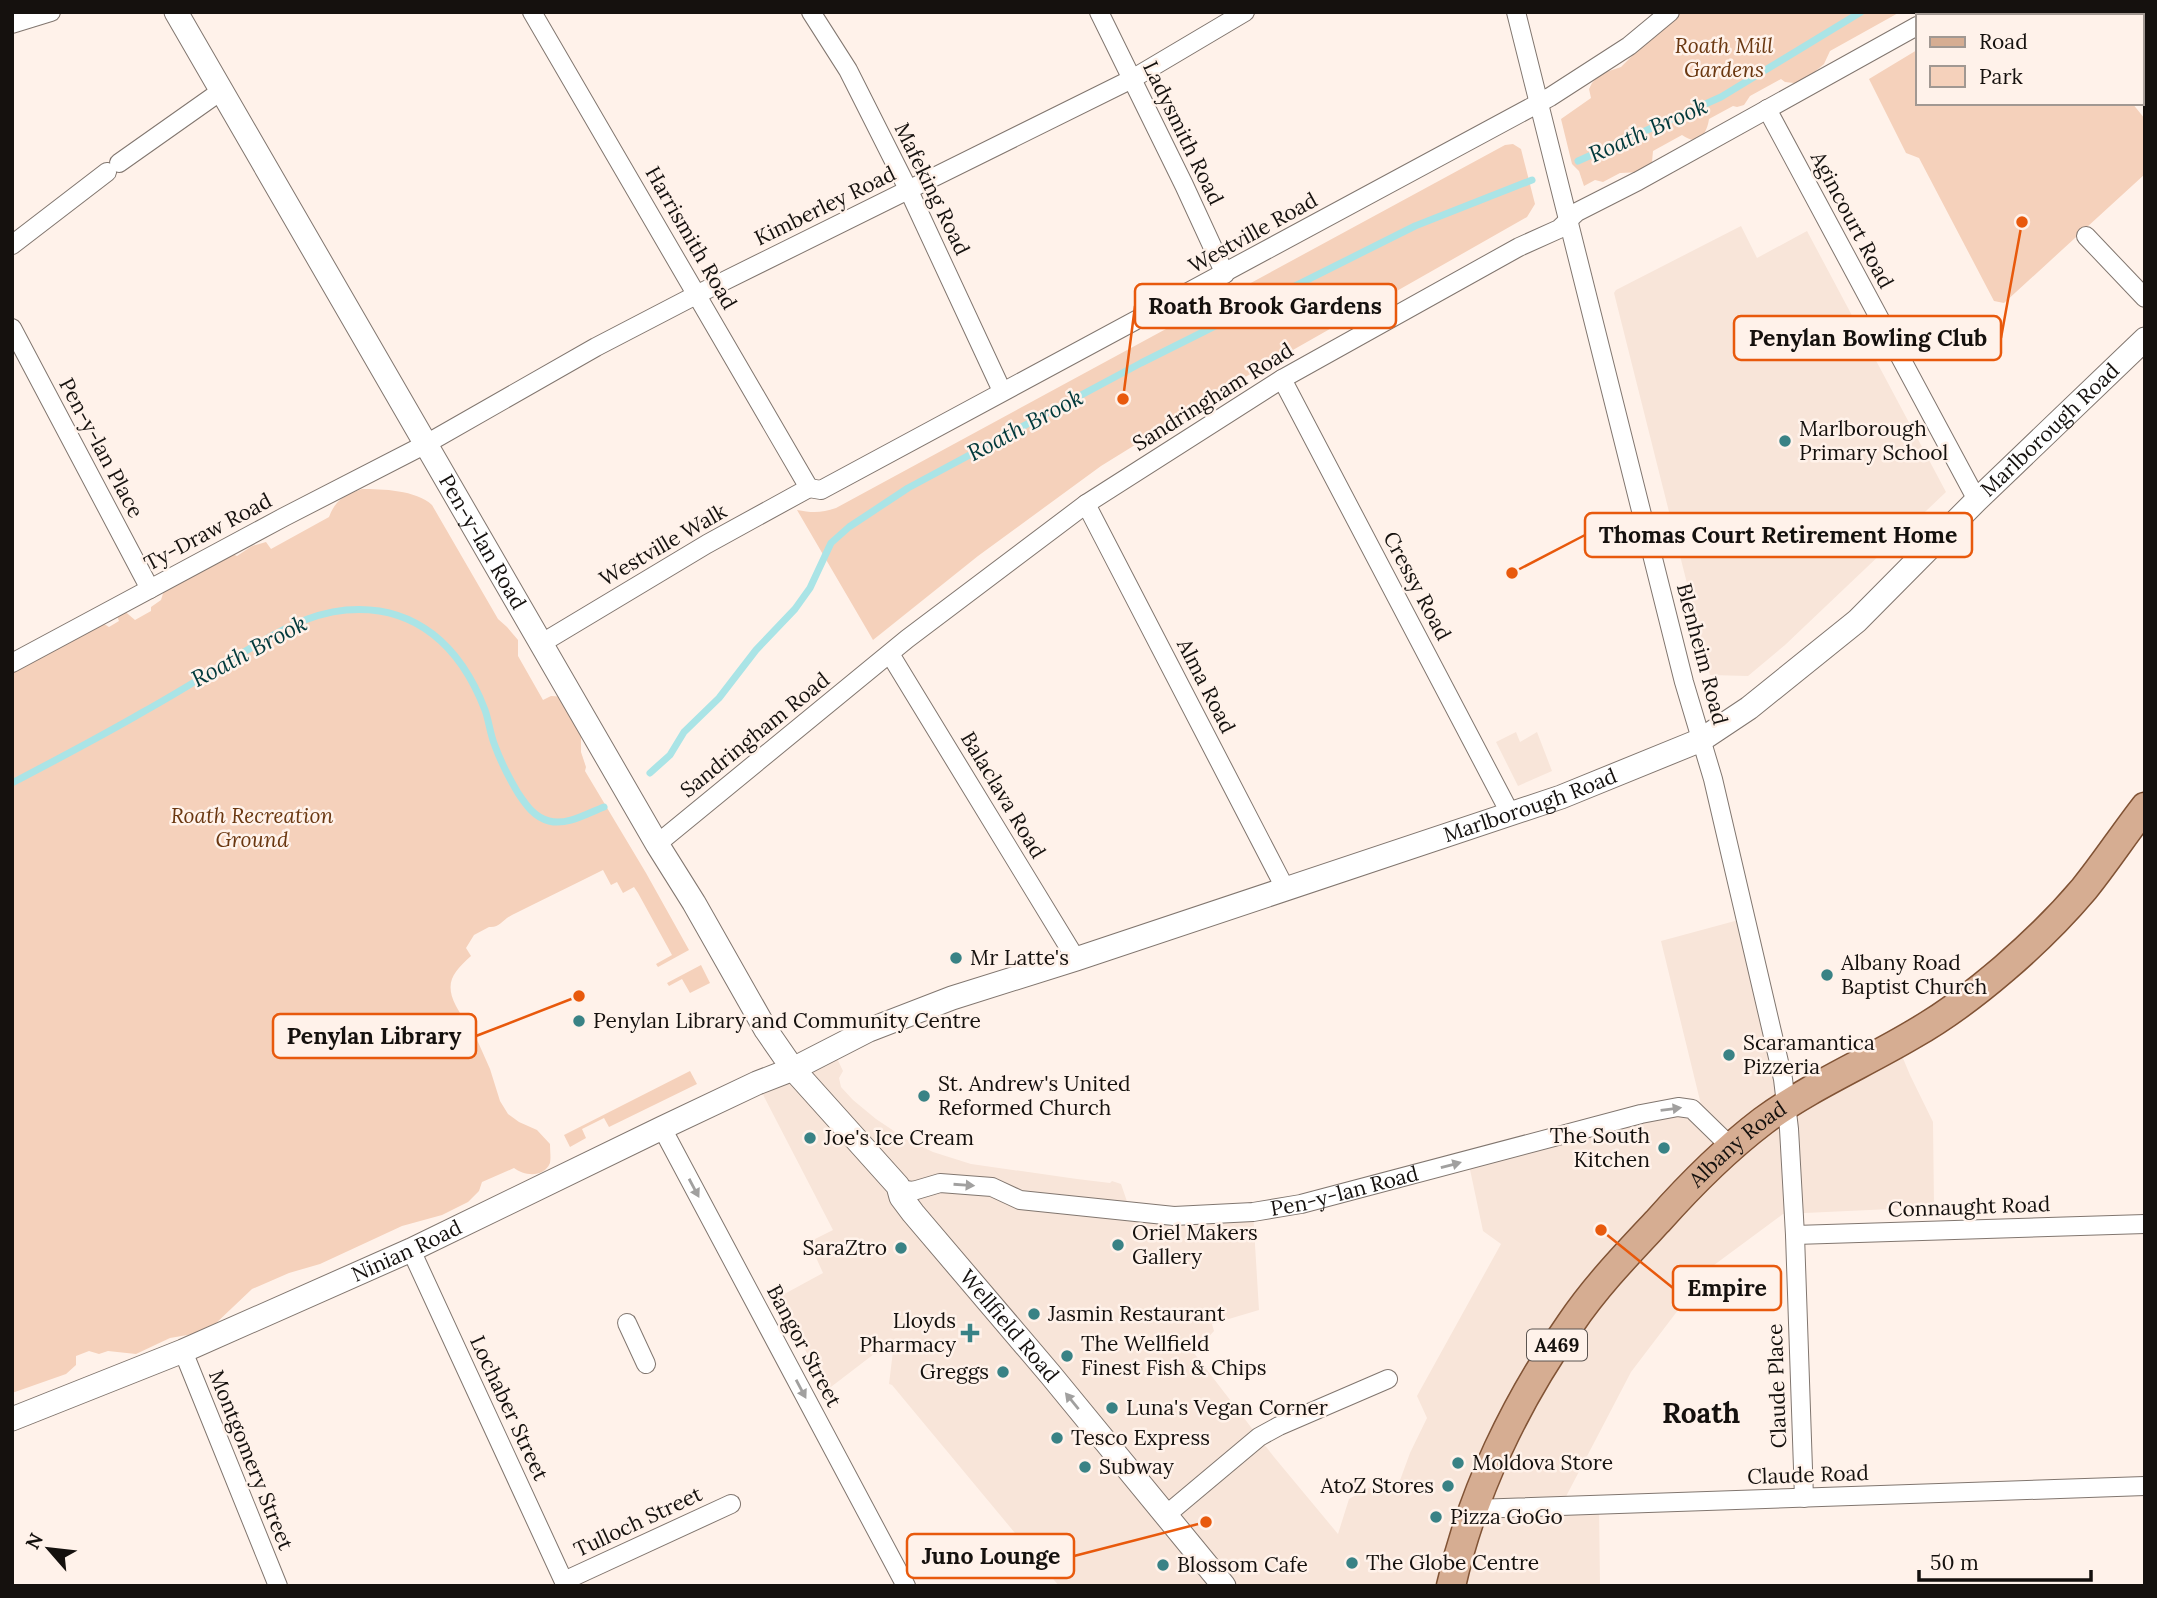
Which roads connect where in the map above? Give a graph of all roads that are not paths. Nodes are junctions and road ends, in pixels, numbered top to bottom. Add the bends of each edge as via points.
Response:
1 (51, 12) edge
2 (176, 12) edge
3 (532, 12) edge
4 (811, 12) edge
5 (1099, 12) edge
6 (1245, 12) edge
7 (1516, 12) edge
8 (1670, 12) edge
9 (12, 24) edge
10 (1916, 27) edge
11 (1132, 79) junction
12 (222, 92) junction
13 (1539, 103) junction
14 (1767, 109) junction
15 (908, 191) junction
16 (1569, 220) junction
17 (2086, 236) dead end
18 (12, 245) edge
19 (1225, 274) junction
20 (698, 294) junction
21 (2145, 298) edge
22 (12, 328) edge
23 (2145, 339) edge
24 (1282, 379) junction
25 (1002, 391) junction
26 (426, 444) junction
27 (809, 488) junction
28 (1977, 500) junction
29 (1086, 504) junction
30 (150, 589) junction
31 (542, 643) junction
32 (890, 654) junction
33 (12, 663) edge
34 (1702, 740) junction
35 (2145, 807) edge
36 (1511, 815) junction
37 (657, 844) junction
38 (1285, 888) junction
39 (1076, 959) junction
40 (793, 1069) junction
41 (1787, 1105) junction
42 (662, 1128) junction
43 (1731, 1147) junction
44 (898, 1186) junction
45 (2145, 1224) edge
46 (1795, 1235) junction
47 (411, 1251) junction
48 (627, 1323) dead end
49 (183, 1351) junction
50 (646, 1364) dead end
51 (1388, 1379) dead end
52 (12, 1419) edge
53 (2145, 1486) edge
54 (1804, 1498) junction
55 (731, 1504) dead end
56 (1474, 1509) junction
57 (1166, 1514) junction
58 (565, 1583) edge
59 (278, 1586) edge
60 (906, 1586) edge
61 (1224, 1586) edge
62 (1451, 1586) edge

1 - 9 street
2 - 12 street, Pen-y-lan Road
3 - 20 street, Harrismith Road
4 - 15 street, Mafeking Road via 848,70
5 - 11 street, Ladysmith Road
6 - 11 street, Kimberley Road
7 - 13 street, Blenheim Road
8 - 13 street, Westville Road via 1629,46
10 - 14 street, Sandringham Road
11 - 15 street, Kimberley Road
11 - 19 street, Ladysmith Road
12 - 18 street via 113,167
12 - 26 street, Pen-y-lan Road
13 - 16 street, Blenheim Road
13 - 19 street, Westville Road
14 - 16 street, Sandringham Road
14 - 28 street, Agincourt Road
15 - 20 street, Kimberley Road
15 - 25 street, Mafeking Road
16 - 24 street, Sandringham Road
16 - 34 street, Blenheim Road
17 - 21 street
19 - 25 street, Westville Road
20 - 26 street, Kimberley Road
20 - 27 street, Harrismith Road
22 - 30 street, Pen-y-lan Place
23 - 28 street, Marlborough Road
24 - 29 street, Sandringham Road
24 - 36 street, Cressy Road
25 - 27 street, Westville Road via 821,490
26 - 30 street, Ty-Draw Road
26 - 31 street, Pen-y-lan Road
27 - 31 street, Westville Walk
28 - 34 street, Marlborough Road via 1857,621
29 - 32 street, Sandringham Road
29 - 38 street, Alma Road
30 - 33 street, Ty-Draw Road
31 - 37 street, Pen-y-lan Road
32 - 37 street, Sandringham Road
32 - 39 street, Balaclava Road
34 - 36 street, Marlborough Road
34 - 41 street, Blenheim Road
35 - 41 main road, Albany Road / A469 via 2084,889 2034,941 1964,1001
36 - 38 street, Marlborough Road
37 - 40 street, Pen-y-lan Road
38 - 39 street, Marlborough Road
39 - 40 street, Marlborough Road via 869,1030
40 - 42 street, Ninian Road
40 - 44 street, Wellfield Road
41 - 43 main road, Albany Road / A469
41 - 46 street, Claude Place
42 - 47 street, Ninian Road
42 -> 60 street, Bangor Street
44 -> 43 street, Pen-y-lan Road via 913,1191 940,1183 992,1187 1020,1200 1174,1216 1301,1204 1678,1107 1692,1109
43 - 56 main road, Albany Road / A469 via 1624,1257 1571,1322 1527,1393
57 -> 44 street, Wellfield Road via 913,1213
45 - 46 street, Connaught Road
46 - 54 street, Claude Place
47 - 49 street, Ninian Road
47 - 58 street, Lochaber Street
48 - 50 street
49 - 52 street, Ninian Road
49 - 59 street, Montgomery Street
51 - 57 street via 1259,1437
53 - 54 street, Claude Road
54 - 56 street, Claude Road
55 - 58 street, Tulloch Street
56 - 62 main road, Albany Road / A469
57 - 61 street, Wellfield Road

